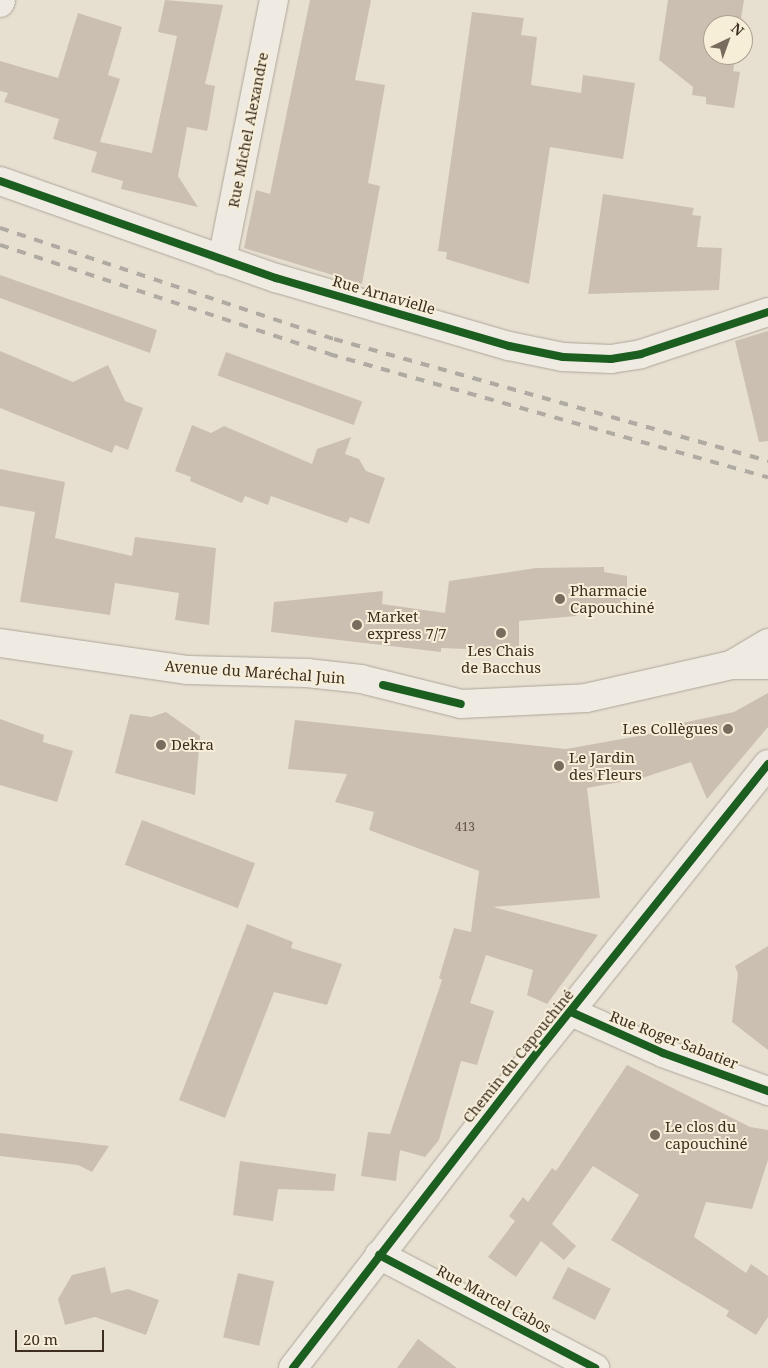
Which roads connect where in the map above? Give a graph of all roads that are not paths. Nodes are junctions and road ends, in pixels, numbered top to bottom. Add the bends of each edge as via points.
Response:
1 (274, 0) edge
2 (0, 181) edge
3 (222, 260) junction
4 (768, 312) edge
5 (0, 643) edge
6 (768, 644) edge
7 (731, 665) junction
8 (768, 665) edge
9 (768, 764) edge
10 (570, 1012) junction
11 (768, 1091) edge
12 (380, 1255) junction
13 (293, 1368) edge
14 (596, 1368) edge

1 - 3 street, Rue Michel Alexandre
2 - 3 street, Rue Arnavielle
3 - 4 street, Rue Arnavielle via 509,346 563,357 611,359 641,354
5 - 7 street, Avenue du Maréchal Juin via 188,670 307,673 362,679 461,704 586,698
6 - 7 street, Avenue du Maréchal Juin
7 - 8 street
9 - 10 street, Chemin du Capouchiné
10 - 11 street, Rue Roger Sabatier via 663,1053
10 - 12 street, Chemin du Capouchiné
12 - 13 street, Chemin du Capouchiné
12 - 14 street, Rue Marcel Cabos

